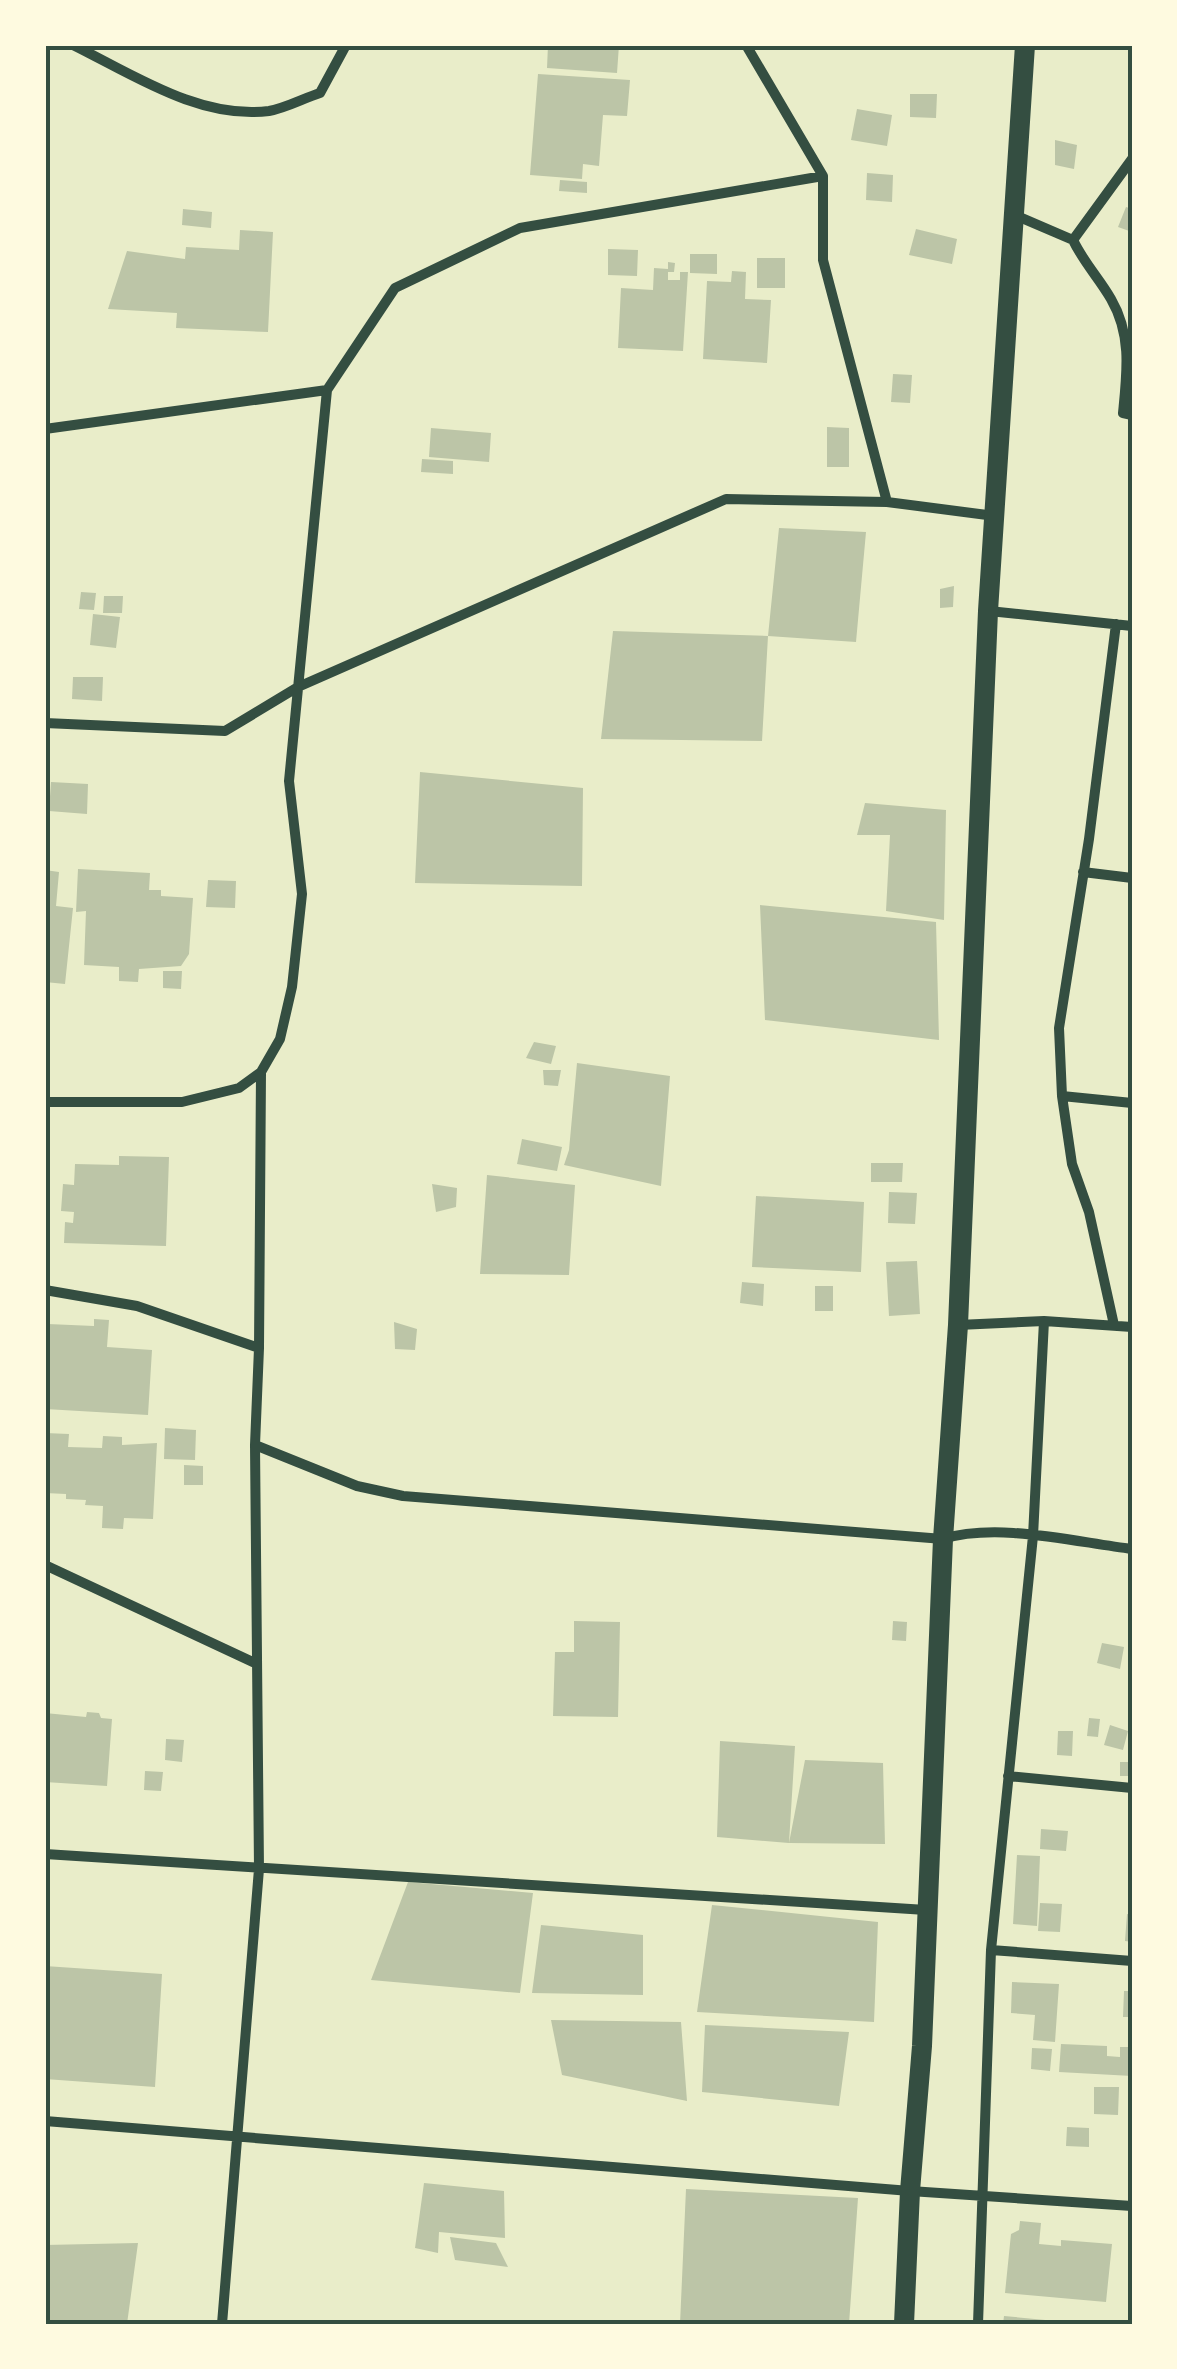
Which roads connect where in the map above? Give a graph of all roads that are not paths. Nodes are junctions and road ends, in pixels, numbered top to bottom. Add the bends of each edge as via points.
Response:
1 (73, 45) edge
2 (346, 45) edge
3 (746, 45) edge
4 (1025, 45) edge
5 (1132, 159) edge
6 (824, 176) junction
7 (1015, 215) junction
8 (1073, 240) junction
9 (326, 390) junction
10 (1132, 414) edge
11 (45, 429) edge
12 (887, 502) junction
13 (995, 516) junction
14 (988, 611) junction
15 (1116, 624) junction
16 (1132, 626) edge
17 (298, 688) junction
18 (45, 723) edge
19 (1083, 872) junction
20 (1132, 878) edge
21 (261, 1072) junction
22 (1062, 1096) junction
23 (45, 1102) edge
24 (1132, 1103) edge
25 (45, 1290) edge
26 (1044, 1322) junction
27 (958, 1325) junction
28 (1114, 1325) junction
29 (1132, 1327) edge
30 (260, 1348) junction
31 (255, 1445) junction
32 (1033, 1536) junction
33 (942, 1538) junction
34 (1132, 1549) edge
35 (45, 1565) edge
36 (257, 1664) junction
37 (1008, 1776) junction
38 (1132, 1788) edge
39 (45, 1854) edge
40 (259, 1870) junction
41 (926, 1910) junction
42 (991, 1950) junction
43 (1132, 1962) edge
44 (45, 2121) edge
45 (238, 2136) junction
46 (910, 2191) junction
47 (983, 2196) junction
48 (1132, 2206) edge
49 (222, 2324) edge
50 (904, 2324) edge
51 (978, 2324) edge

1 - 2 street via 217,110 270,110 320,92
3 - 6 street
4 - 7 main road
5 - 8 street
6 - 9 street via 520,228 395,288
6 - 12 street via 823,260
7 - 8 street
7 - 13 main road
8 - 10 street via 1126,331 1124,413
9 - 11 street
9 - 17 street
12 - 13 street
12 - 17 street via 726,499
13 - 14 main road
14 - 15 street
14 - 27 main road
15 - 16 street
15 - 19 street
17 - 18 street via 225,732
17 - 21 street via 289,781 302,894 292,988 280,1039
19 - 20 street
19 - 22 street via 1059,1028
21 - 23 street via 239,1088 182,1102
21 - 30 street
22 - 24 street
22 - 28 street via 1072,1164
25 - 30 street via 137,1306
26 - 27 street
26 - 28 street
26 - 32 street
27 - 33 main road
28 - 29 street
30 - 31 street
31 - 33 street via 356,1486 403,1496
31 - 36 street
32 - 33 street via 966,1532
32 - 34 street
32 - 37 street
33 - 41 main road
35 - 36 street
36 - 40 street
37 - 38 street
37 - 42 street
39 - 40 street
40 - 41 street
40 - 45 street
41 - 46 main road
42 - 43 street
42 - 47 street
44 - 45 street
45 - 46 street
45 - 49 street
46 - 47 street
46 - 50 main road
47 - 48 street
47 - 51 street

